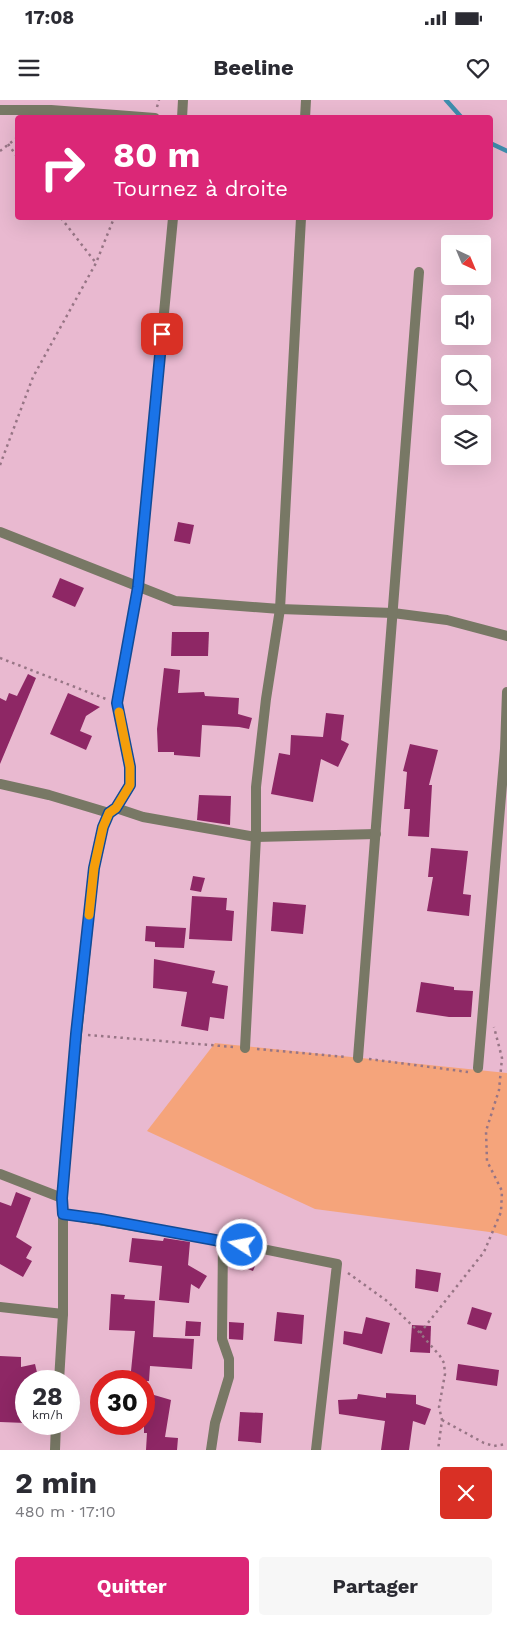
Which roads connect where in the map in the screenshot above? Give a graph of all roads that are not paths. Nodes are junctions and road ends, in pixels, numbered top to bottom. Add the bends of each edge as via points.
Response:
1 (183, 100) edge
2 (306, 100) edge
3 (0, 110) edge
4 (116, 115) edge
5 (182, 115) edge
6 (305, 115) edge
7 (173, 220) edge
8 (301, 220) edge
9 (419, 272) dead end
10 (0, 532) edge
11 (138, 587) junction
12 (280, 609) junction
13 (393, 613) junction
14 (507, 636) edge
15 (507, 692) edge
16 (0, 784) edge
17 (113, 811) junction
18 (376, 834) junction
19 (256, 837) junction
20 (245, 1048) road end
21 (358, 1058) road end
22 (478, 1068) road end
23 (0, 1174) edge
24 (62, 1198) junction
25 (63, 1214) junction
26 (223, 1241) junction
27 (0, 1307) edge
28 (63, 1314) junction
29 (60, 1370) edge
30 (56, 1435) edge
31 (55, 1450) edge
32 (211, 1450) edge
33 (316, 1450) edge

1 - 5 street
2 - 6 street
3 - 4 street
7 - 11 street
8 - 12 street
9 - 13 street
10 - 11 street
11 - 12 street via 175,601
11 - 17 street via 117,703 130,767 130,785
12 - 13 street
12 - 19 street via 256,787
13 - 14 street via 447,620
13 - 18 street
15 - 22 street
16 - 17 street
17 - 19 street
17 - 24 street via 103,827 94,868
18 - 19 street
18 - 21 street
19 - 20 street
23 - 24 street
24 - 25 street
25 - 26 street
25 - 28 street
26 - 32 street via 222,1339 229,1359 229,1377
26 - 33 street via 337,1264
27 - 28 street
28 - 29 street
30 - 31 street

